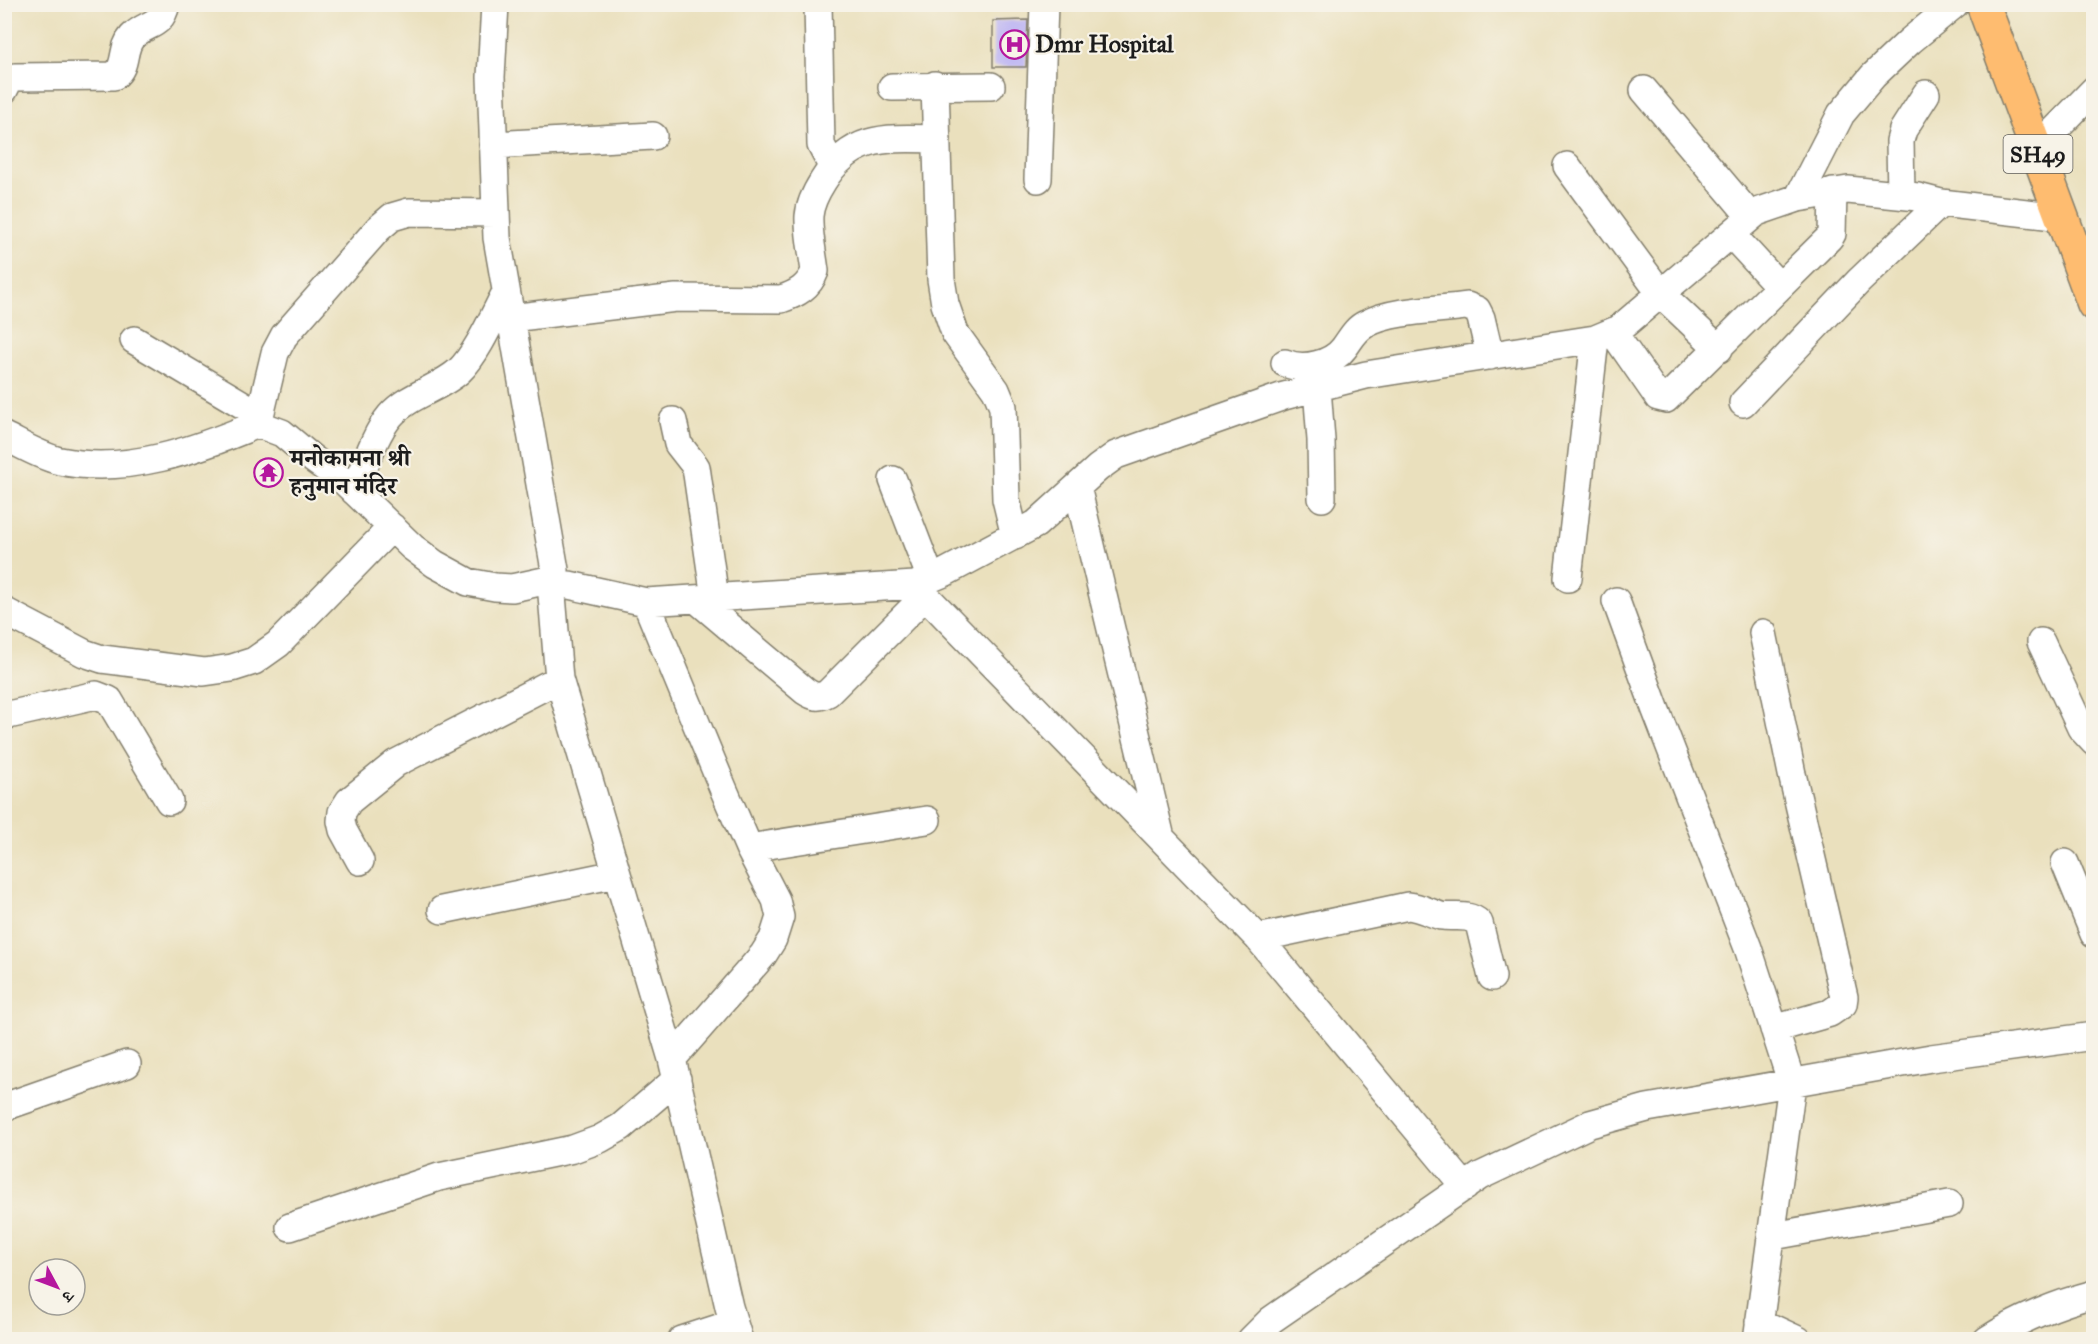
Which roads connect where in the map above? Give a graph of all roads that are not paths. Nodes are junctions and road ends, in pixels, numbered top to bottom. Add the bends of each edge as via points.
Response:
1 (166, 4) edge
2 (495, 4) edge
3 (818, 4) edge
4 (1044, 4) edge
5 (1955, 4) edge
6 (1983, 4) edge
7 (2002, 4) edge
8 (935, 85) junction
9 (991, 86) dead end
10 (892, 87) dead end
11 (4, 90) edge
12 (1644, 90) dead end
13 (2094, 90) edge
14 (1926, 94) dead end
15 (2051, 134) junction
16 (653, 136) dead end
17 (937, 139) junction
18 (493, 145) junction
19 (832, 166) junction
20 (1567, 166) dead end
21 (1038, 179) dead end
22 (1833, 192) junction
23 (1901, 195) junction
24 (1798, 198) junction
25 (1941, 203) junction
26 (496, 213) junction
27 (1751, 217) junction
28 (2062, 218) junction
29 (1731, 234) junction
30 (2094, 248) edge
31 (1779, 286) junction
32 (1660, 294) junction
33 (2094, 304) edge
34 (508, 305) junction
35 (1604, 335) junction
36 (134, 340) dead end
37 (1719, 349) junction
38 (1490, 356) junction
39 (1285, 363) dead end
40 (1317, 388) junction
41 (1743, 403) dead end
42 (259, 420) junction
43 (673, 421) dead end
44 (9, 445) edge
45 (893, 480) dead end
46 (1077, 487) junction
47 (354, 491) junction
48 (1322, 498) dead end
49 (392, 527) junction
50 (1015, 536) junction
51 (1568, 578) dead end
52 (555, 583) junction
53 (924, 587) junction
54 (705, 598) junction
55 (1616, 601) dead end
56 (646, 602) junction
57 (4, 611) edge
58 (1763, 633) dead end
59 (2041, 642) dead end
60 (559, 679) junction
61 (4, 716) edge
62 (2094, 742) edge
63 (169, 801) dead end
64 (927, 820) dead end
65 (1161, 838) junction
66 (749, 848) junction
67 (360, 861) dead end
68 (2065, 863) dead end
69 (616, 874) junction
70 (442, 910) dead end
71 (2094, 934) edge
72 (1258, 938) junction
73 (1492, 977) dead end
74 (1774, 1029) junction
75 (2094, 1036) edge
76 (127, 1064) dead end
77 (675, 1069) junction
78 (1792, 1084) junction
79 (4, 1107) edge
80 (1464, 1187) junction
81 (1949, 1204) dead end
82 (290, 1227) dead end
83 (1773, 1236) junction
84 (2094, 1294) edge
85 (736, 1331) edge
86 (1758, 1331) edge
87 (682, 1340) edge
88 (1251, 1340) edge
89 (1798, 1340) edge
90 (1987, 1340) edge

1 - 11 street via 160,20 132,37 122,68 114,76 15,77
2 - 18 street
3 - 19 street via 820,144
4 - 21 street
5 - 24 street via 1873,76 1841,114
6 - 28 main road, SH49
7 - 15 main road, SH49
8 - 9 street
8 - 10 street
8 - 17 street
12 - 27 street
13 - 15 street
14 - 23 street via 1900,141
15 - 30 main road, SH49
16 - 18 street
17 - 19 street via 890,138 868,142 850,150
17 - 50 street via 940,279 955,333 996,390 1003,407 1006,498
18 - 26 street
19 - 34 street via 814,195 809,216 815,271 795,295 781,299 676,297
20 - 32 street
22 - 23 street
22 - 24 street
22 - 31 street via 1832,234
23 - 25 street
24 - 27 street
25 - 28 street
25 - 41 street via 1859,281
26 - 34 street
26 - 42 street via 409,212 392,217 378,229 284,336 275,352
27 - 29 street
28 - 33 main road, SH49
29 - 31 street
29 - 32 street
31 - 37 street
32 - 35 street via 1619,329
32 - 37 street
34 - 47 street via 460,370 389,417
34 - 52 street
35 - 37 street via 1662,400
35 - 38 street
35 - 51 street
36 - 42 street
38 - 39 street via 1482,318 1477,310 1467,306 1385,316 1364,324 1335,357 1297,368
38 - 40 street via 1366,375
40 - 46 street via 1116,455
40 - 48 street
42 - 44 street via 223,439 131,463 99,466 58,460
42 - 47 street via 282,433
43 - 54 street via 678,444 696,467
45 - 53 street
46 - 50 street via 1036,524
46 - 65 street
47 - 49 street
49 - 52 street via 435,564 468,582 512,588
49 - 57 street via 278,644 254,661 232,668 204,672 102,659
50 - 53 street
52 - 56 street
52 - 60 street
53 - 54 street
53 - 54 street via 828,693 820,697 805,691
53 - 65 street
54 - 56 street
55 - 74 street via 1748,948
56 - 66 street
58 - 74 street via 1844,997 1843,1004 1830,1013
59 - 62 street via 2080,728
60 - 67 street via 396,762 350,801 340,820
60 - 69 street
61 - 63 street via 102,696 109,700
64 - 66 street
65 - 72 street
66 - 77 street via 776,900 780,917 773,939
68 - 71 street
69 - 70 street
69 - 77 street
72 - 73 street via 1418,907 1479,923
72 - 80 street
74 - 78 street
75 - 78 street via 1931,1058
76 - 79 street
77 - 82 street via 621,1127 600,1139 573,1149 439,1177
77 - 85 street
78 - 80 street via 1647,1108 1590,1124
78 - 83 street
80 - 88 street via 1271,1320
81 - 83 street
83 - 86 street
84 - 90 street via 2073,1299
85 - 87 street
86 - 89 street

